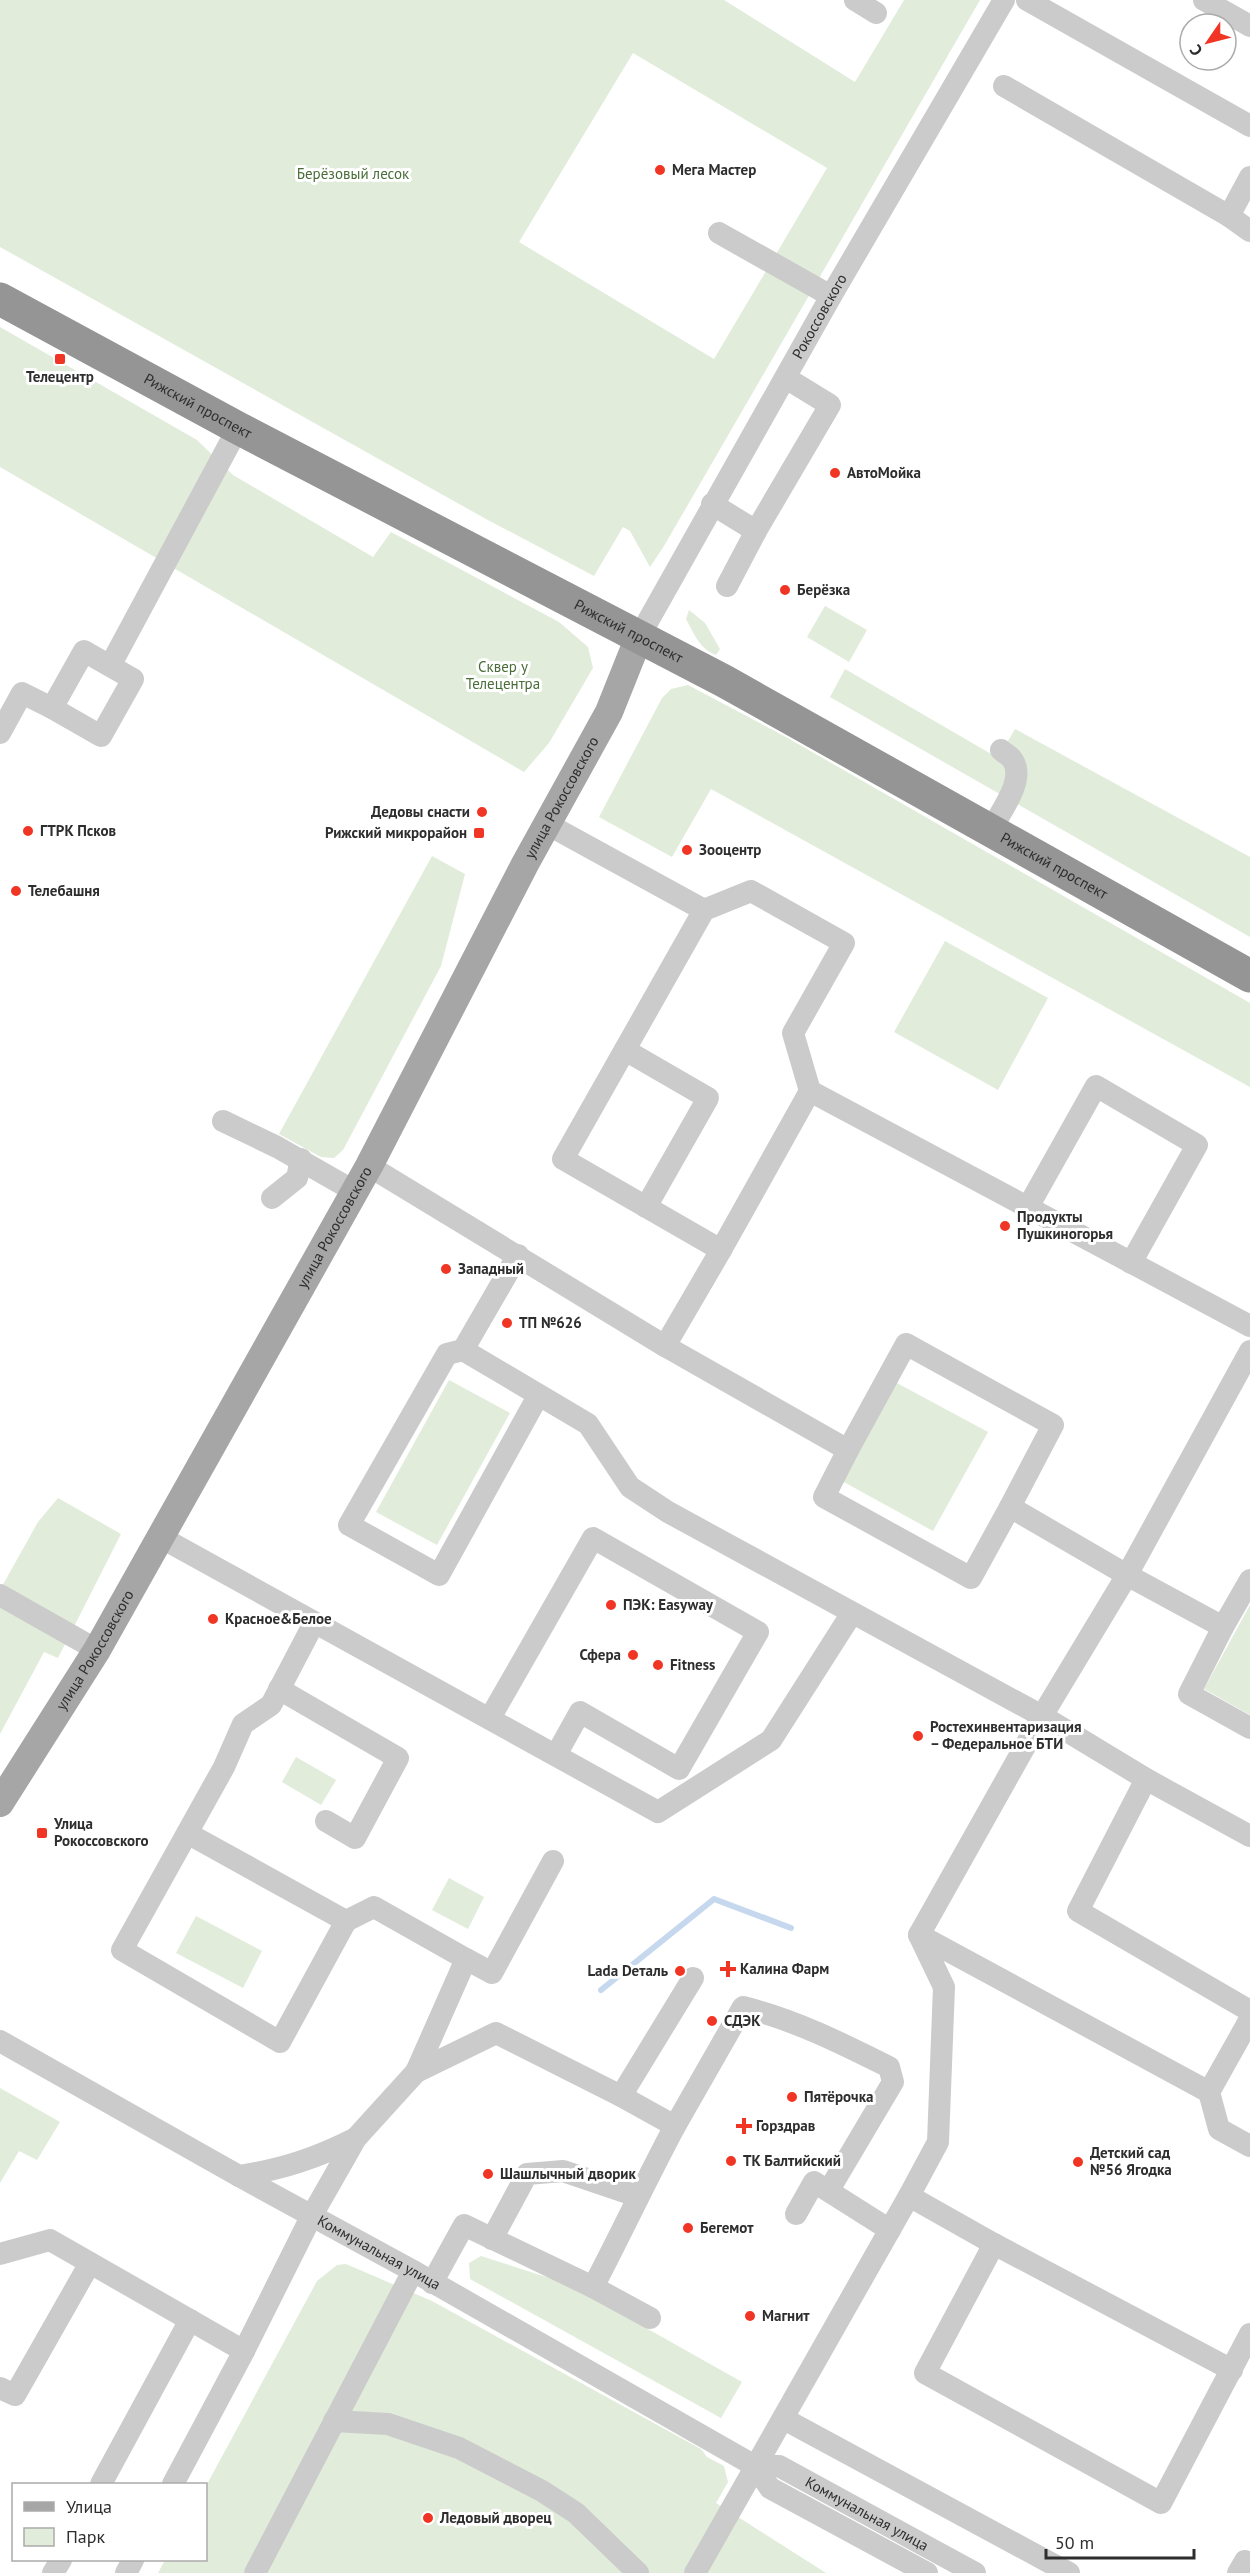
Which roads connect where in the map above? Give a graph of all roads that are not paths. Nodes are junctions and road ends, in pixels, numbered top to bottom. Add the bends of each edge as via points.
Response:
1 (855, 0) edge
2 (1004, 0) edge
3 (1027, 0) edge
4 (1204, 0) edge
5 (876, 13) dead end
6 (1250, 26) edge
7 (1004, 86) dead end
8 (1250, 126) edge
9 (1250, 177) edge
10 (1229, 216) junction
11 (1250, 231) edge
12 (719, 233) dead end
13 (831, 296) junction
14 (0, 298) edge
15 (786, 378) junction
16 (238, 428) junction
17 (712, 504) junction
18 (756, 531) junction
19 (727, 586) dead end
20 (639, 637) junction
21 (110, 666) junction
22 (52, 708) junction
23 (0, 732) edge
24 (1001, 750) dead end
25 (547, 824) junction
26 (991, 830) junction
27 (704, 910) junction
28 (1250, 976) edge
29 (625, 1050) junction
30 (810, 1091) junction
31 (223, 1121) dead end
32 (301, 1159) junction
33 (369, 1166) junction
34 (354, 1191) junction
35 (272, 1197) dead end
36 (646, 1207) junction
37 (1028, 1207) junction
38 (721, 1250) junction
39 (518, 1255) junction
40 (1131, 1263) junction
41 (1250, 1326) edge
42 (665, 1346) junction
43 (463, 1350) junction
44 (1250, 1351) edge
45 (538, 1396) junction
46 (848, 1450) junction
47 (1010, 1507) junction
48 (162, 1538) junction
49 (1127, 1575) junction
50 (1250, 1580) edge
51 (0, 1595) edge
52 (852, 1613) junction
53 (314, 1623) junction
54 (1223, 1627) junction
55 (98, 1650) junction
56 (279, 1689) junction
57 (1042, 1716) junction
58 (490, 1718) junction
59 (1250, 1728) edge
60 (556, 1755) junction
61 (1146, 1779) junction
62 (0, 1803) edge
63 (326, 1821) dead end
64 (187, 1833) junction
65 (1250, 1836) edge
66 (554, 1861) dead end
67 (346, 1921) junction
68 (919, 1935) junction
69 (466, 1959) junction
70 (693, 1978) dead end
71 (1250, 2011) edge
72 (1250, 2019) edge
73 (0, 2041) edge
74 (416, 2072) junction
75 (1209, 2092) junction
76 (621, 2096) junction
77 (675, 2126) junction
78 (356, 2138) junction
79 (1250, 2146) edge
80 (239, 2176) junction
81 (829, 2190) junction
82 (638, 2196) junction
83 (909, 2196) junction
84 (796, 2214) dead end
85 (311, 2217) junction
86 (890, 2230) junction
87 (492, 2239) junction
88 (994, 2244) junction
89 (0, 2254) edge
90 (90, 2263) junction
91 (413, 2271) junction
92 (432, 2283) junction
93 (593, 2287) junction
94 (650, 2318) dead end
95 (190, 2320) junction
96 (1250, 2334) edge
97 (244, 2351) junction
98 (1232, 2370) junction
99 (0, 2388) edge
100 (784, 2419) junction
101 (334, 2421) junction
102 (755, 2466) junction
103 (102, 2483) edge
104 (174, 2483) edge
105 (255, 2573) edge
106 (638, 2573) edge
107 (695, 2573) edge
108 (927, 2573) edge
109 (975, 2573) edge
110 (1069, 2573) edge

1 - 5 street
2 - 13 street, Рокоссовского
3 - 8 street
4 - 6 street
7 - 10 street
9 - 10 street
10 - 11 street
12 - 13 street
13 - 15 street, Рокоссовского
14 - 16 highway, Рижский проспект
15 - 17 street, Рокоссовского
15 - 18 street via 830,405
16 - 20 highway, Рижский проспект
16 - 21 street
17 - 18 street
17 - 20 street, Рокоссовского
18 - 19 street
20 - 25 main road, улица Рокоссовского via 609,712
20 - 26 highway, Рижский проспект
21 - 22 street via 84,651
21 - 22 street via 133,679 101,736
22 - 23 street via 22,693
24 - 26 street via 1012,758 1016,779
25 - 27 street
25 - 33 main road, улица Рокоссовского
26 - 28 highway, Рижский проспект
27 - 29 street
27 - 30 street via 751,891 844,943 793,1033
29 - 36 street via 708,1098
29 - 36 street via 563,1159
30 - 37 street
30 - 38 street
31 - 32 street
32 - 34 street
32 - 35 street via 297,1178
33 - 34 main road, улица Рокоссовского
33 - 39 street
34 - 48 main road, улица Рокоссовского
36 - 38 street
37 - 40 street
37 - 40 street via 1096,1086 1197,1145
38 - 42 street
39 - 42 street
39 - 43 street
40 - 41 street
42 - 46 street
43 - 45 street
43 - 45 street via 447,1354 349,1525 439,1575
44 - 49 street
45 - 52 street via 588,1424 630,1487
46 - 47 street via 824,1497 971,1578
46 - 47 street via 906,1344 1053,1425
47 - 49 street
48 - 53 street
48 - 55 main road, улица Рокоссовского
49 - 54 street
49 - 57 street
50 - 54 street
51 - 55 street
52 - 57 street
52 - 60 street via 771,1740 658,1812
53 - 56 street
53 - 58 street
54 - 59 street via 1189,1694
55 - 62 main road, улица Рокоссовского
56 - 63 street via 398,1758 355,1838
56 - 64 street via 271,1705 243,1724
57 - 61 street
57 - 68 street
58 - 60 street
58 - 60 street via 593,1538 758,1632 680,1770 580,1713
61 - 65 street
61 - 71 street via 1078,1911
64 - 67 street
64 - 67 street via 122,1950 280,2042
66 - 69 street via 492,1973
67 - 69 street via 374,1907
68 - 75 street
68 - 83 street via 944,1987 938,2142
69 - 74 street
70 - 76 street
72 - 75 street
73 - 80 street, Коммунальная улица
74 - 76 street via 496,2033
74 - 78 street
75 - 79 street via 1219,2129
76 - 77 street
77 - 81 street via 743,2007 819,2032 889,2067 893,2082
77 - 82 street
78 - 80 street via 279,2170
78 - 85 street
80 - 85 street, Коммунальная улица
81 - 84 street via 814,2182
81 - 86 street
82 - 87 street via 563,2171 527,2174
82 - 93 street
83 - 86 street
83 - 88 street
85 - 91 street, Коммунальная улица
85 - 97 street
86 - 100 street
87 - 92 street via 464,2225
87 - 93 street
88 - 98 street
88 - 98 street via 925,2373 1161,2503
89 - 90 street via 50,2240
90 - 95 street
90 - 99 street via 15,2395
91 - 92 street, Коммунальная улица
91 - 101 street
92 - 102 street, Коммунальная улица
93 - 94 street
95 - 97 street
95 - 103 street
96 - 98 street
97 - 104 street
100 - 102 street
100 - 110 street
101 - 105 street
101 - 106 street via 388,2424 459,2448 576,2513
102 - 107 street
102 - 108 street, Коммунальная улица via 770,2487
102 - 109 street, Коммунальная улица via 779,2466

